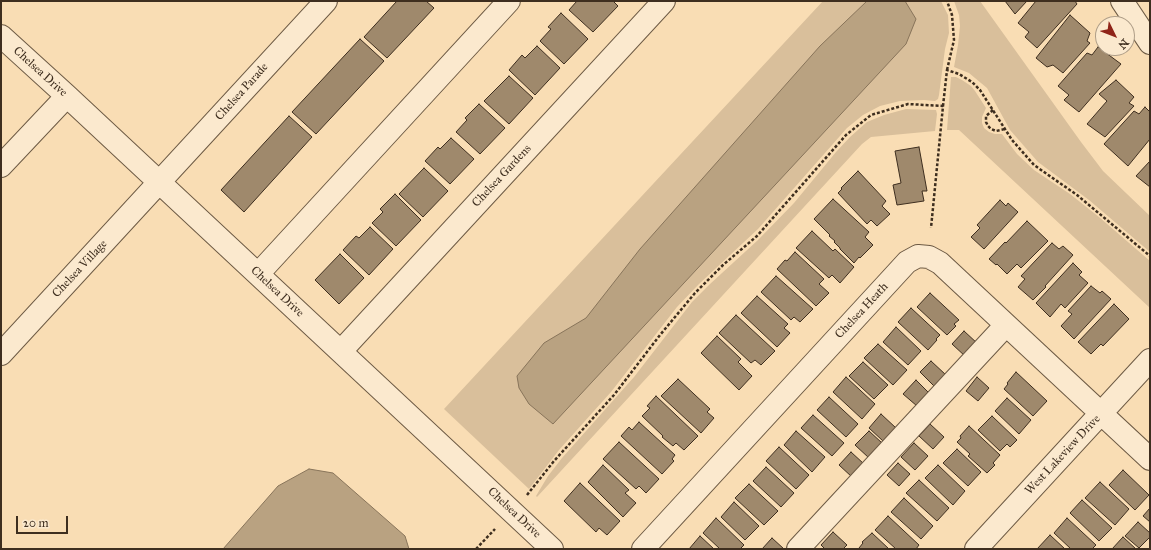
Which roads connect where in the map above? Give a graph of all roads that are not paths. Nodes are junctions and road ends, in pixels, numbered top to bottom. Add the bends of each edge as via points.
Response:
1 (326, 1) edge
2 (509, 1) edge
3 (664, 1) edge
4 (1129, 4) edge
5 (1, 36) edge
6 (1150, 43) edge
7 (67, 96) junction
8 (1, 166) edge
9 (159, 183) junction
10 (258, 274) junction
11 (1006, 325) junction
12 (341, 351) junction
13 (1, 354) edge
14 (1150, 360) edge
15 (1100, 414) junction
16 (1150, 459) edge
17 (552, 549) edge
18 (643, 549) edge
19 (798, 549) edge
20 (976, 549) edge

1 - 9 street, Chelsea Parade
2 - 10 street
3 - 12 street, Chelsea Gardens
4 - 6 street
5 - 7 street, Chelsea Drive
7 - 8 street
7 - 9 street, Chelsea Drive
9 - 10 street, Chelsea Drive
9 - 13 street, Chelsea Village
10 - 12 street, Chelsea Drive
11 - 15 street, Chelsea Heath
11 - 18 street, Chelsea Heath via 940,263 929,257 918,256 908,262
11 - 19 street
12 - 17 street, Chelsea Drive
14 - 15 street, West Lakeview Drive
15 - 16 street, Chelsea Heath
15 - 20 street, West Lakeview Drive

